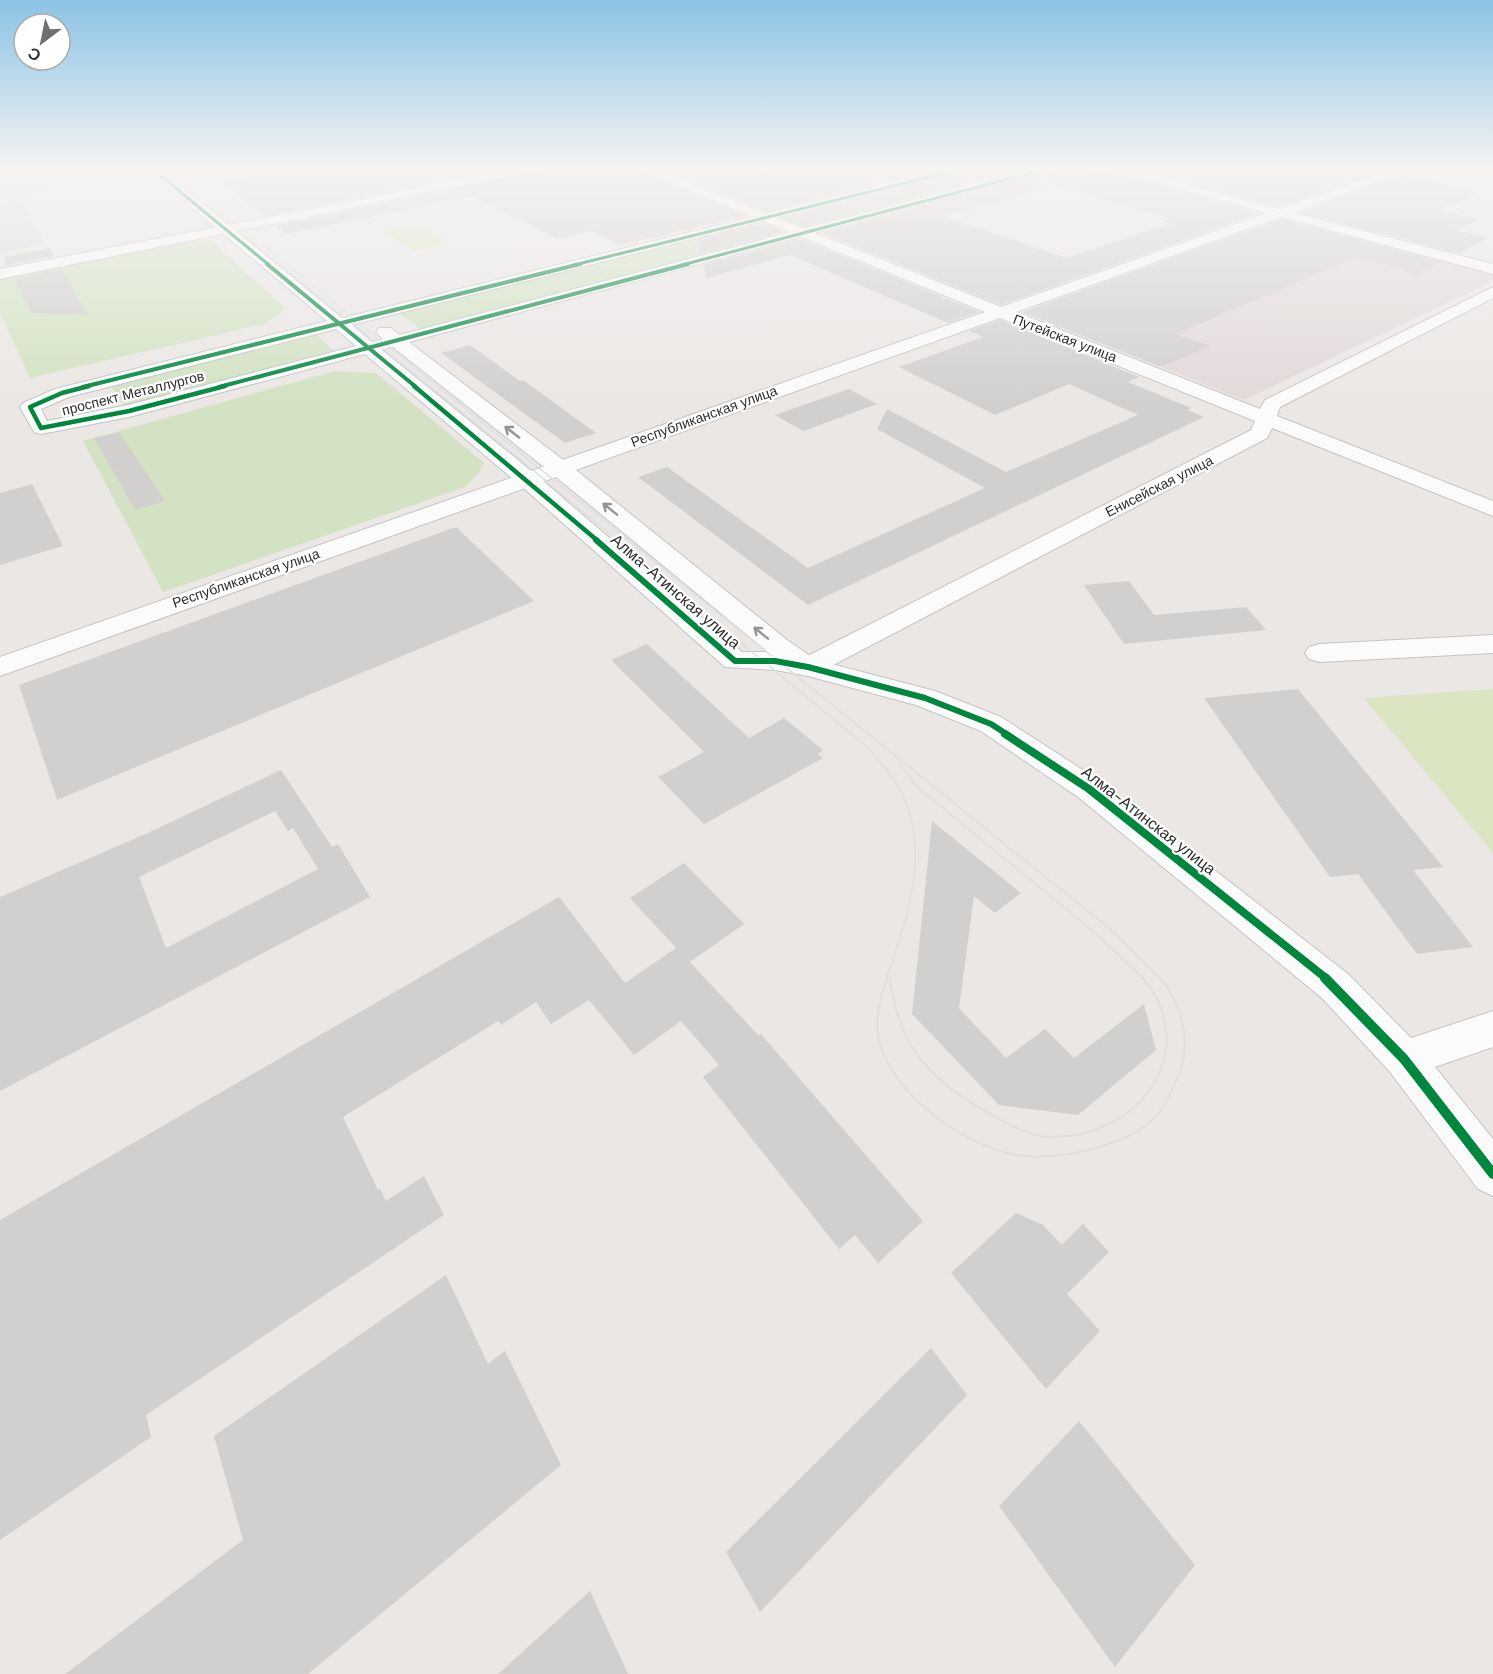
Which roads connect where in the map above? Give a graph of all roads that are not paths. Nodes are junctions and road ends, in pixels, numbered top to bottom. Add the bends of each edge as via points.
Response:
1 (148, 245) edge
2 (243, 245) edge
3 (652, 245) edge
4 (760, 245) edge
5 (830, 245) edge
6 (1189, 245) edge
7 (1403, 245) edge
8 (1493, 269) edge
9 (0, 274) edge
10 (1493, 292) edge
11 (996, 312) junction
12 (359, 313) junction
13 (338, 324) junction
14 (398, 341) junction
15 (367, 348) junction
16 (1267, 417) junction
17 (558, 467) junction
18 (527, 479) junction
19 (1493, 509) edge
20 (1493, 644) edge
21 (1319, 653) dead end
22 (0, 667) edge
23 (808, 667) junction
24 (1493, 1029) edge
25 (1404, 1059) junction
26 (1493, 1174) edge

1 - 9 street
2 - 13 street, Алма-Атинская улица
3 - 12 street, проспект Металлургов
4 - 14 street, проспект Металлургов
5 - 11 street, Путейская улица
6 - 11 street, Республиканская улица
7 - 8 street
10 - 16 street, Енисейская улица via 1272,404
11 - 16 street, Путейская улица
11 - 17 street, Республиканская улица
12 - 13 street, проспект Металлургов
12 - 14 street, Алма-Атинская улица
13 - 15 street, Алма-Атинская улица
13 - 15 street, проспект Металлургов via 62,393 30,407 41,428 86,421
14 - 15 street, проспект Металлургов
17 -> 14 street, Алма-Атинская улица
15 - 18 street, Алма-Атинская улица
16 - 19 street, Путейская улица
16 - 23 street, Енисейская улица via 1260,434
17 - 18 street, Республиканская улица
23 -> 17 street, Алма-Атинская улица
18 - 22 street, Республиканская улица
18 - 23 street, Алма-Атинская улица via 735,661 775,661
20 - 21 street
23 - 25 street, Алма-Атинская улица via 926,698 991,724 1089,789 1301,958 1335,986
24 - 25 street
25 - 26 street, Алма-Атинская улица

